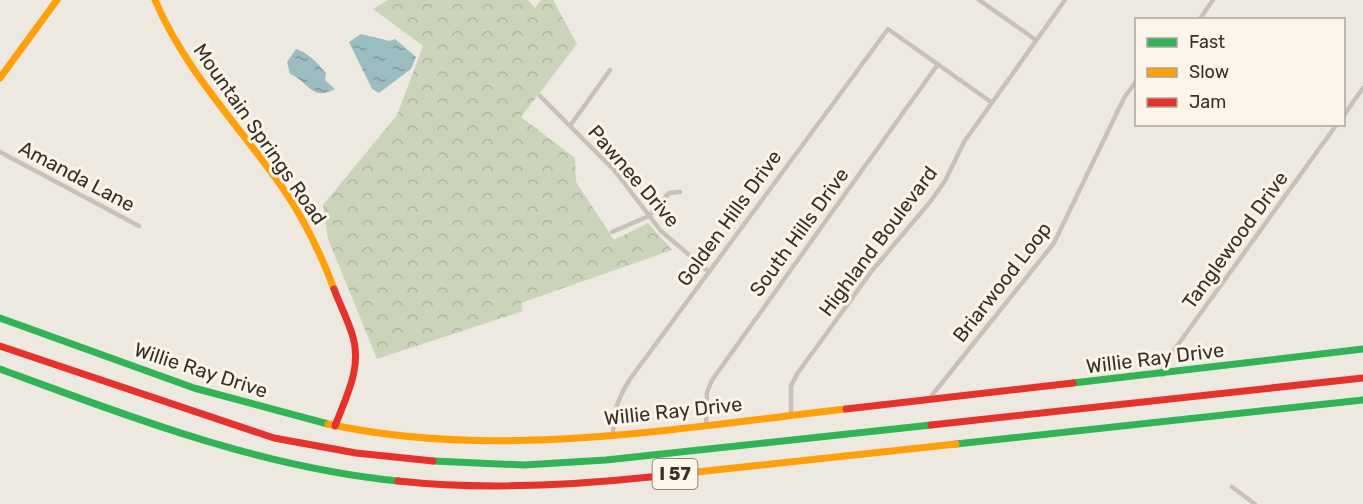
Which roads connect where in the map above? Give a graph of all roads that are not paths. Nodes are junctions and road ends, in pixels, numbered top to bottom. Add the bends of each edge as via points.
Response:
1 (57, 0) edge
2 (155, 0) edge
3 (978, 0) edge
4 (1065, 0) edge
5 (1213, 0) edge
6 (1200, 18) edge
7 (1036, 40) junction
8 (938, 64) junction
9 (610, 70) dead end
10 (0, 78) edge
11 (1135, 84) edge
12 (1363, 88) edge
13 (540, 96) dead end
14 (992, 102) junction
15 (1345, 114) edge
16 (570, 126) junction
17 (1336, 126) edge
18 (0, 152) edge
19 (680, 192) dead end
20 (649, 216) junction
21 (140, 226) dead end
22 (612, 232) dead end
23 (709, 272) junction
24 (0, 318) edge
25 (0, 346) edge
26 (1363, 349) edge
27 (0, 369) edge
28 (1162, 375) junction
29 (1363, 378) edge
30 (929, 399) junction
31 (1363, 400) edge
32 (791, 416) junction
33 (706, 424) junction
34 (335, 426) junction
35 (613, 434) junction
36 (1232, 487) dead end
37 (1255, 504) edge

1 - 10 main road
2 - 34 main road, Mountain Springs Road via 180,50 212,98 275,177 304,219 322,255 356,348 350,388
3 - 7 street
4 - 7 street, Highland Boulevard
5 - 6 street
7 - 14 street, Highland Boulevard
8 - 14 street
8 - 23 street, Golden Hills Drive via 888,29
8 - 33 street, South Hills Drive via 712,380 707,392
9 - 16 street
11 - 30 street, Briarwood Loop via 1124,98 1054,243
12 - 15 street
13 - 16 street, Pawnee Drive
14 - 32 street, Highland Boulevard via 930,202 871,272 797,374 791,386
16 - 20 street, Pawnee Drive via 614,170
17 - 28 street, Tanglewood Drive via 1164,364
18 - 21 street, Amanda Lane
19 - 20 street via 669,194
20 - 22 street
20 - 23 street, Pawnee Drive
23 - 35 street, Golden Hills Drive via 618,398
24 - 34 main road, Willie Ray Drive via 217,397
25 - 29 main road, I 57 via 274,438 356,453 464,465 606,460
26 - 28 main road, Willie Ray Drive
27 - 31 main road, I 57 via 190,438 300,467 374,479 507,487 596,483
28 - 30 main road, Willie Ray Drive
30 - 32 main road, Willie Ray Drive
32 - 33 main road, Willie Ray Drive
33 - 35 main road, Willie Ray Drive
34 - 35 main road, Willie Ray Drive via 465,441 545,441
36 - 37 street

